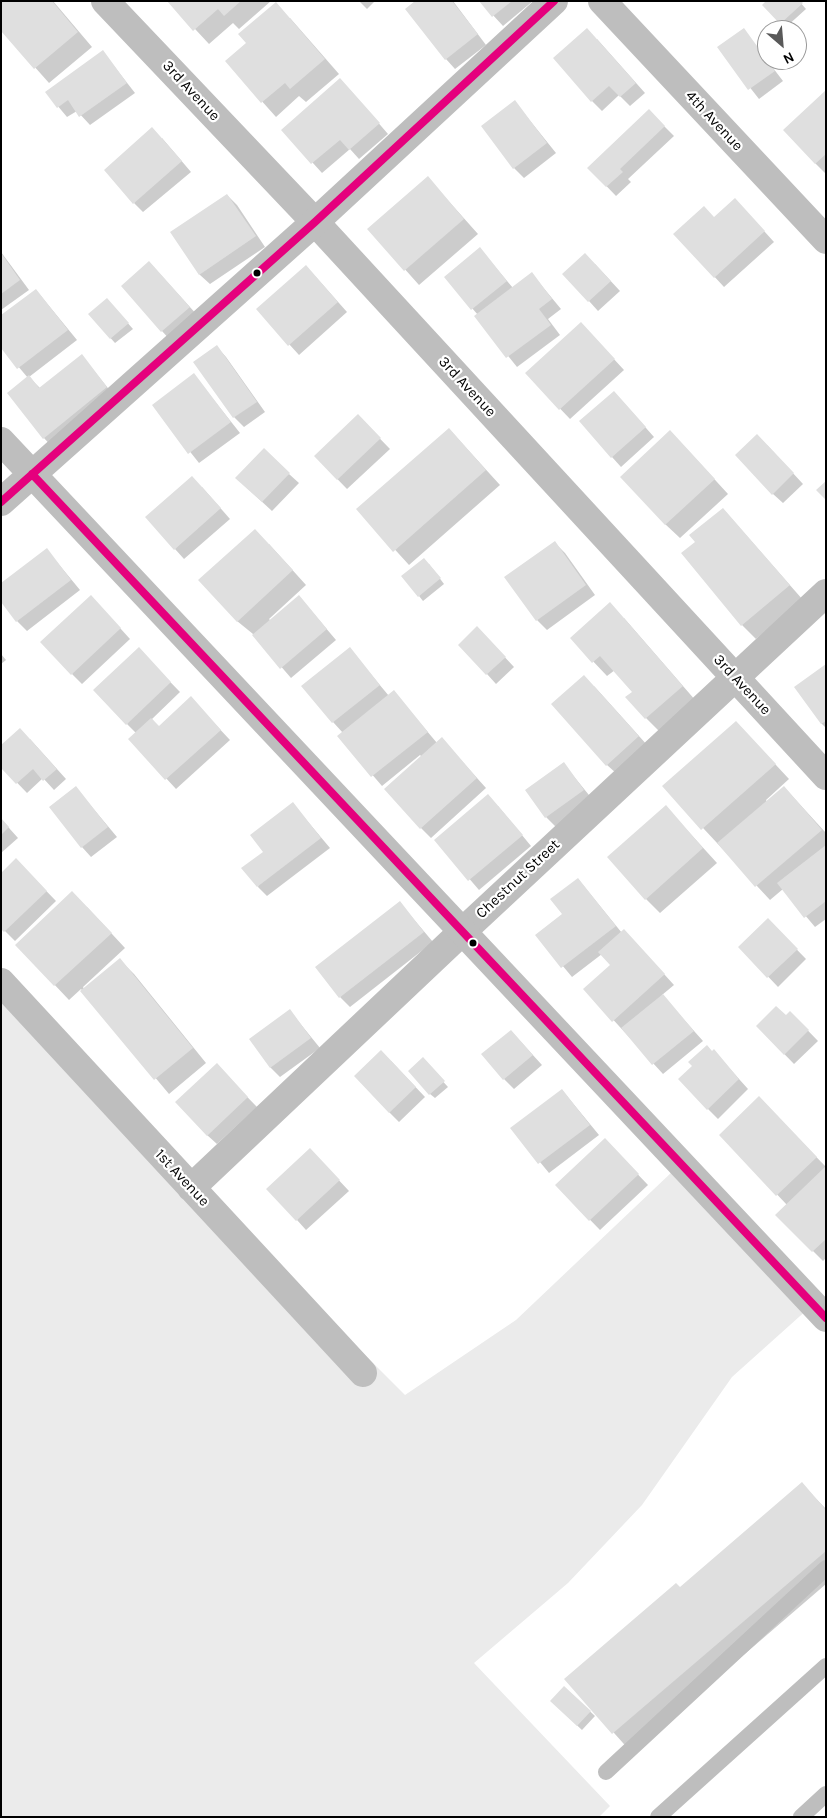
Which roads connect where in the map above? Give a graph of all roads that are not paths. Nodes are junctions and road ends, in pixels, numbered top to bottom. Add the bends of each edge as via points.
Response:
1 (105, 1) edge
2 (554, 1) edge
3 (602, 1) edge
4 (315, 222) junction
5 (826, 240) edge
6 (1, 441) edge
7 (32, 474) junction
8 (1, 502) edge
9 (826, 593) edge
10 (734, 677) junction
11 (826, 776) edge
12 (463, 931) junction
13 (1, 982) edge
14 (191, 1188) junction
15 (826, 1318) edge
16 (363, 1374) dead end
17 (826, 1568) edge
18 (826, 1666) edge
19 (606, 1772) dead end
20 (826, 1794) edge
21 (658, 1817) edge
22 (801, 1817) edge

1 - 4 street, 3rd Avenue
2 - 4 street
3 - 5 street, 4th Avenue
4 - 7 street
4 - 10 street, 3rd Avenue
6 - 7 street
7 - 8 street
7 - 12 street
9 - 10 street, Chestnut Street
10 - 11 street, 3rd Avenue
10 - 12 street, Chestnut Street
12 - 14 street, Chestnut Street
12 - 15 street
13 - 14 street, 1st Avenue
14 - 16 street, 1st Avenue
17 - 19 lane
18 - 21 lane
20 - 22 lane

